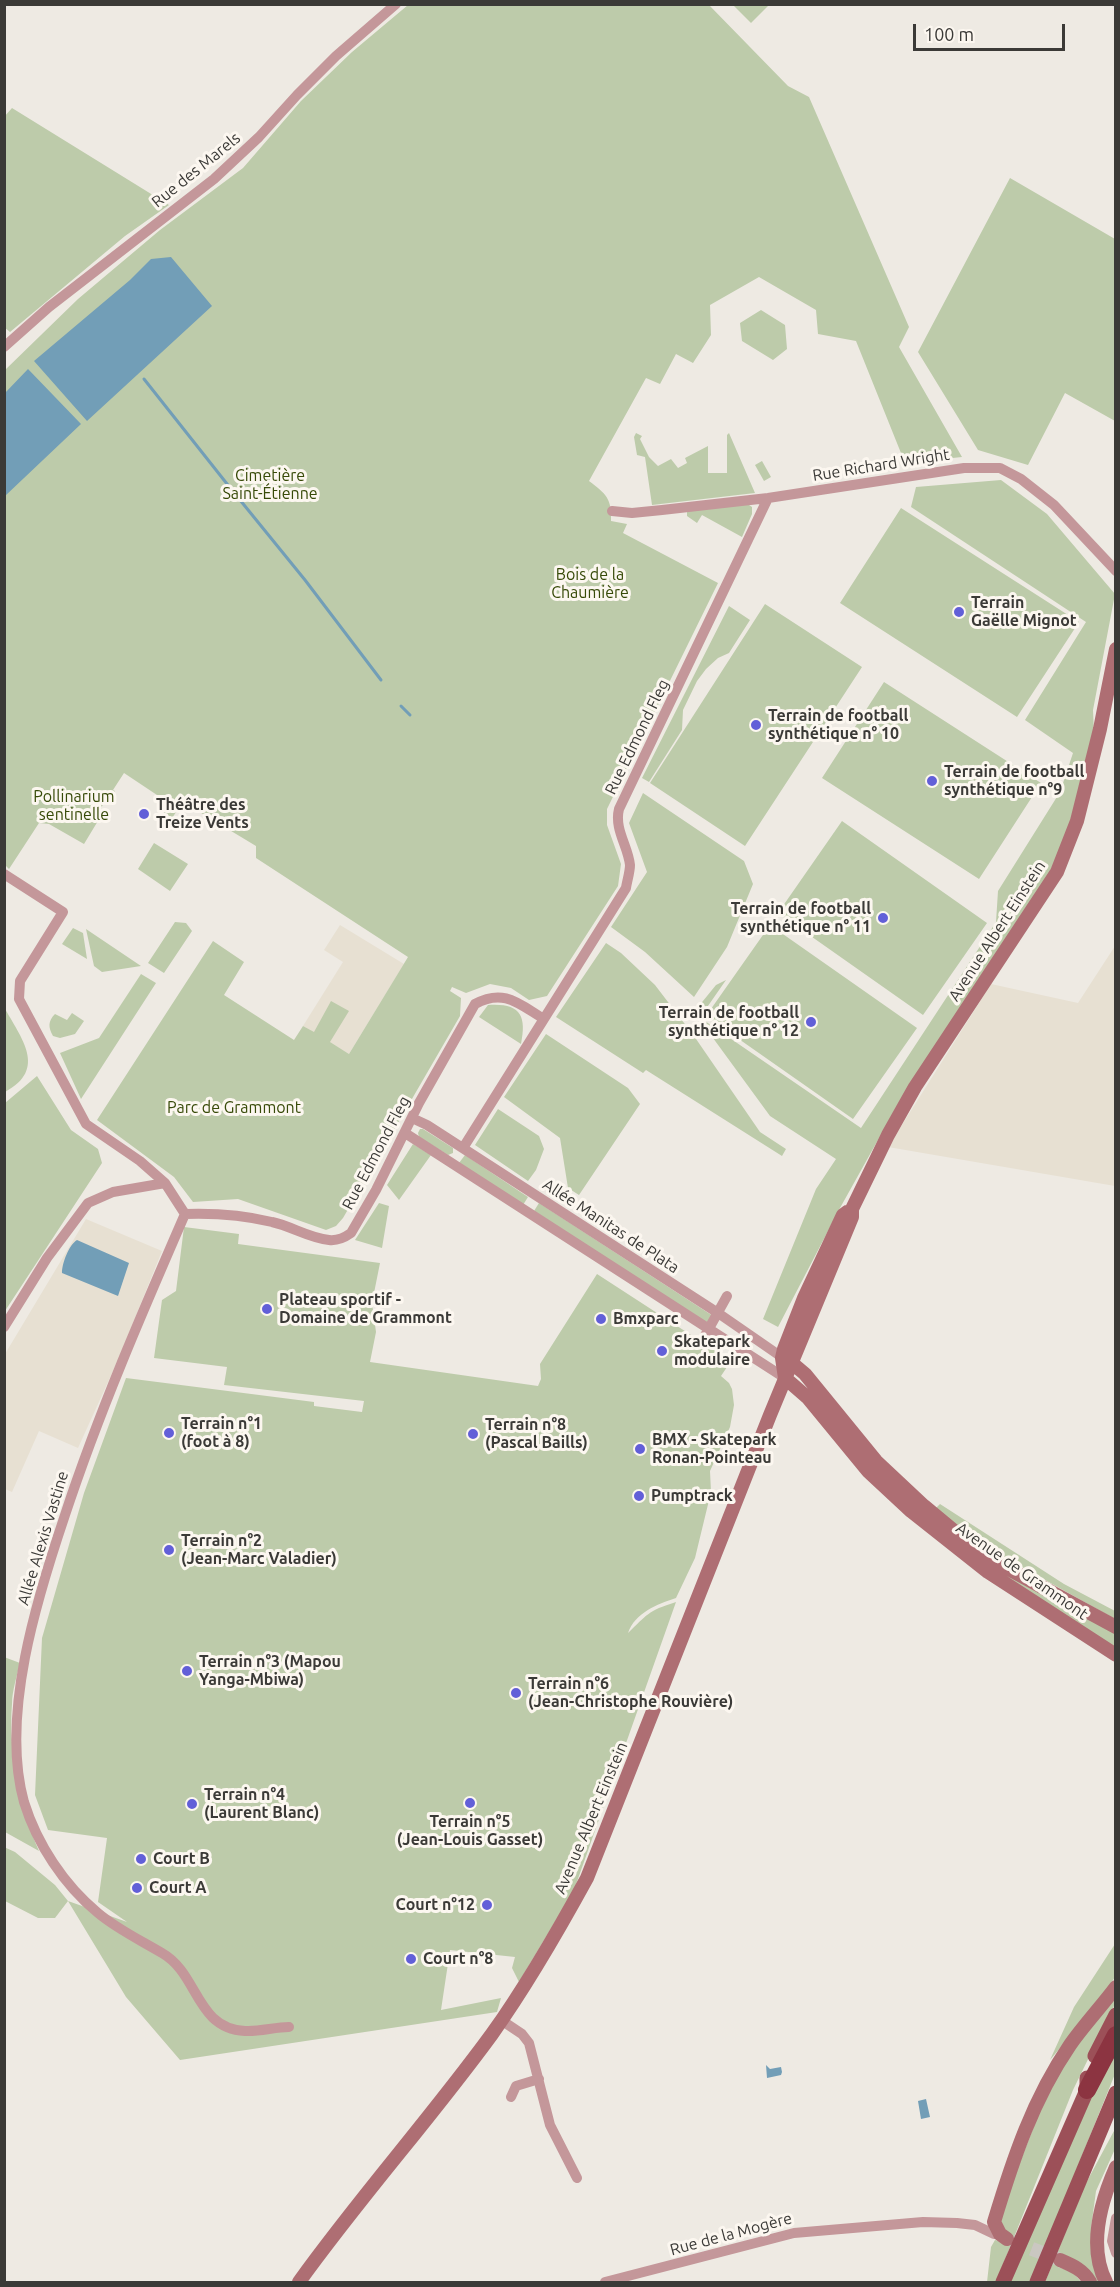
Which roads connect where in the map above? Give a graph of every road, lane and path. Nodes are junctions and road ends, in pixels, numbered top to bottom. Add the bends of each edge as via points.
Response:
1 (396, 4) edge
2 (4, 347) edge
3 (768, 498) junction
4 (612, 511) dead end
5 (1116, 571) edge
6 (1116, 649) edge
7 (4, 874) edge
8 (544, 1019) junction
9 (412, 1118) junction
10 (405, 1133) junction
11 (463, 1148) junction
12 (165, 1183) junction
13 (185, 1214) junction
14 (727, 1296) dead end
15 (718, 1313) junction
16 (4, 1327) edge
17 (709, 1329) junction
18 (702, 1341) dead end
19 (787, 1360) junction
20 (785, 1378) junction
21 (808, 1398) junction
22 (775, 1404) junction
23 (918, 1509) junction
24 (1116, 1627) edge
25 (1116, 1655) edge
26 (1116, 1987) edge
27 (1116, 2015) edge
28 (501, 2020) junction
29 (289, 2027) dead end
30 (1116, 2035) edge
31 (538, 2079) junction
32 (1087, 2090) junction
33 (1116, 2093) edge
34 (511, 2097) dead end
35 (1116, 2167) edge
36 (577, 2178) dead end
37 (1116, 2218) edge
38 (994, 2222) junction
39 (975, 2226) junction
40 (1004, 2237) joint
41 (1116, 2253) edge
42 (1060, 2260) tunnel mouth
43 (299, 2283) edge
44 (605, 2283) edge
45 (1003, 2283) edge
46 (1037, 2283) edge
47 (1090, 2283) edge
48 (1106, 2283) edge

1 - 2 street, Rue des Marels via 330,62 214,179 49,307
3 - 4 street, Rue Richard Wright via 640,512
3 - 5 street, Rue Richard Wright via 964,468 1000,468 1054,505
3 - 8 street, Rue Edmond Fleg via 619,809 621,840 630,864 626,888
6 - 19 main road, Avenue Albert Einstein via 1077,821 1057,872 915,1087 852,1209 843,1215 792,1326
7 - 12 street via 63,912 20,981 19,999 86,1124 141,1161
8 - 9 street, Rue Edmond Fleg via 508,997 487,998 475,1004
8 - 11 street, Rue Edmond Fleg
9 - 10 street, Rue Edmond Fleg
9 - 11 street, Allée Manitas de Plata
10 - 13 street, Rue Edmond Fleg via 351,1233 339,1239 308,1235 273,1222 215,1213
10 - 17 street, Allée Manitas de Plata
11 - 15 street, Allée Manitas de Plata
12 - 13 street
12 - 16 street via 113,1192 88,1203 47,1258
13 - 29 street, Allée Alexis Vastine via 90,1444 41,1587 17,1698 16,1753 24,1801 38,1837 60,1873 90,1906 166,1956 184,1973 212,2019 226,2028 246,2031
14 - 15 street
15 - 17 street
15 - 19 street, Allée Manitas de Plata
17 - 18 street
17 - 20 street, Allée Manitas de Plata
19 - 20 main road, Avenue Albert Einstein
19 - 23 main road, Avenue de Grammont via 805,1374
20 - 21 main road, Avenue de Grammont
20 - 22 main road, Avenue Albert Einstein
21 - 22 main road via 795,1396
21 - 23 main road, Avenue de Grammont via 868,1471
22 - 28 main road, Avenue Albert Einstein via 587,1878
23 - 24 main road, Avenue de Grammont via 994,1562
23 - 25 main road, Avenue de Grammont via 988,1572
26 - 38 main road via 1071,2044 1039,2098 1013,2159
27 - 32 main road via 1087,2072
28 - 31 street via 526,2038
28 - 43 main road, Avenue Albert Einstein via 338,2227
30 - 32 highway
31 - 34 street via 516,2086
31 - 36 street via 550,2125
32 - 45 main road
33 - 46 main road
35 - 48 main road via 1099,2215 1099,2254
37 - 41 street via 1112,2241
38 - 39 street
38 - 40 main road
39 - 40 street
39 - 44 street, Rue de la Mogère via 923,2222 794,2233
42 - 47 main road via 1078,2268

